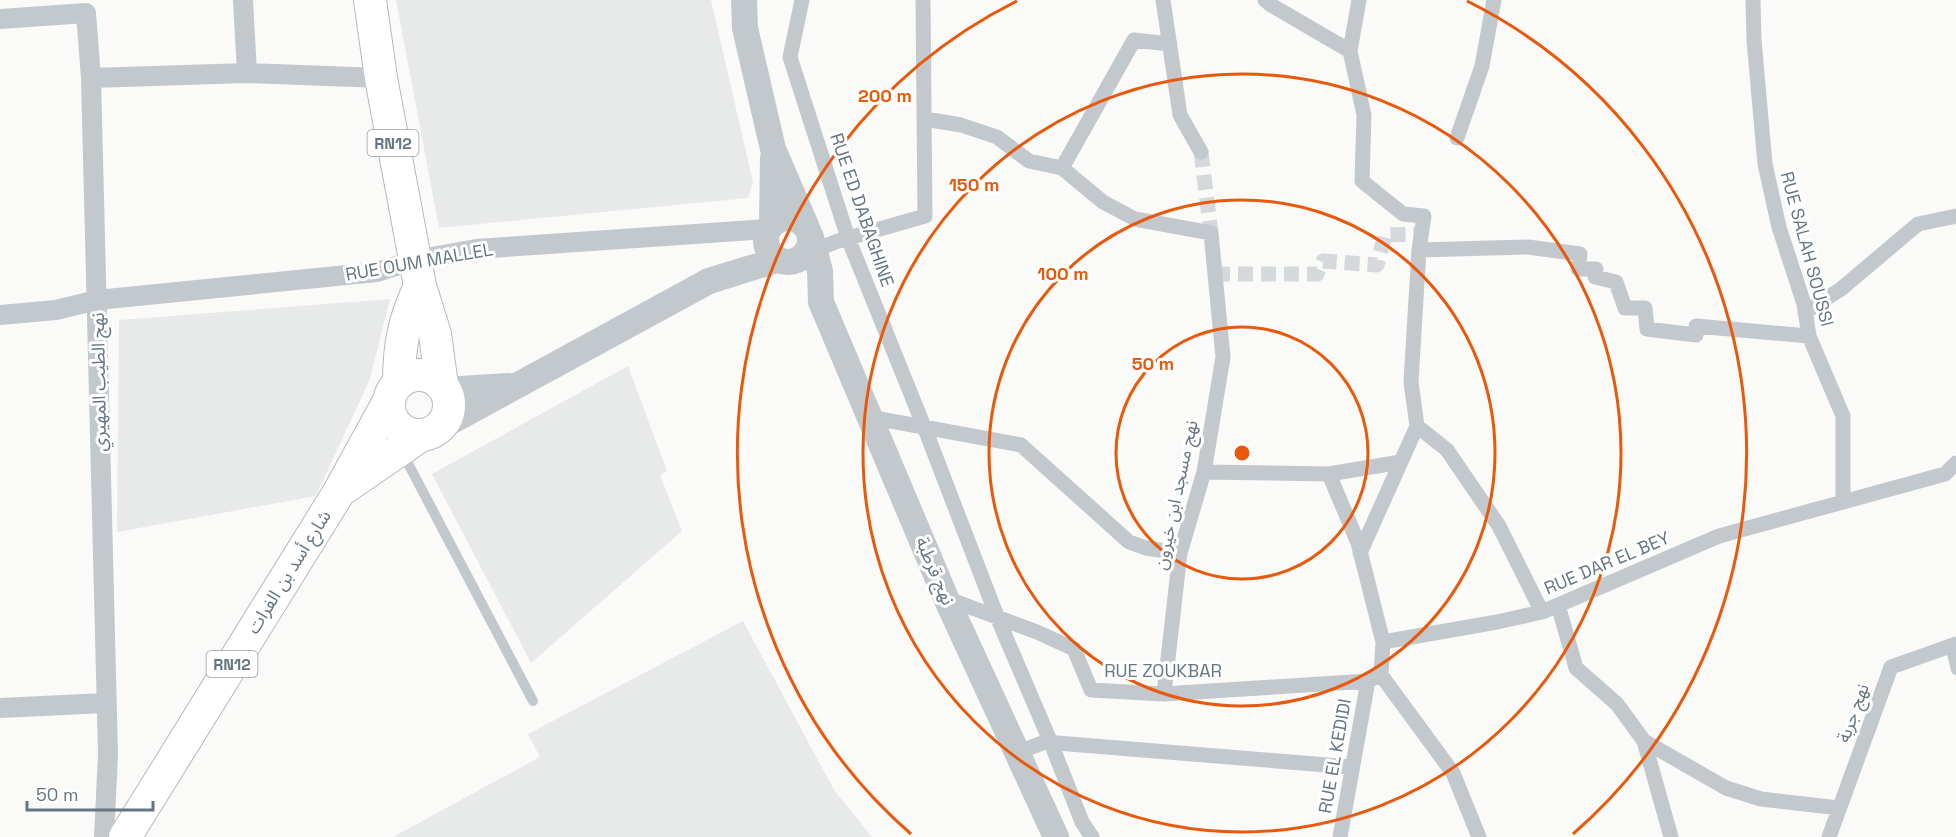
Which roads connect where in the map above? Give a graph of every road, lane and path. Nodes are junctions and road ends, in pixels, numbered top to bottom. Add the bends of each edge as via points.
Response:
1 (243, 0) edge
2 (370, 0) edge
3 (744, 0) edge
4 (802, 0) edge
5 (923, 0) edge
6 (1163, 0) edge
7 (1265, 0) edge
8 (1359, 0) edge
9 (1494, 0) edge
10 (1753, 0) edge
11 (86, 7) edge
12 (0, 19) edge
13 (1170, 44) junction
14 (1350, 51) junction
15 (247, 73) junction
16 (91, 78) junction
17 (381, 78) junction
18 (925, 119) junction
19 (1457, 138) dead end
20 (773, 149) junction
21 (1201, 152) tunnel mouth
22 (1062, 168) junction
23 (1956, 216) edge
24 (811, 238) junction
25 (848, 238) junction
26 (773, 243) junction
27 (1419, 250) junction
28 (418, 273) junction
29 (97, 300) junction
30 (821, 302) junction
31 (1805, 312) junction
32 (0, 315) edge
33 (1809, 336) junction
34 (517, 385) junction
35 (444, 388) junction
36 (394, 392) junction
37 (869, 417) junction
38 (1417, 426) junction
39 (925, 429) junction
40 (419, 437) junction
41 (1401, 462) junction
42 (1956, 463) edge
43 (1204, 472) junction
44 (1329, 474) junction
45 (339, 492) junction
46 (1843, 501) junction
47 (1180, 553) junction
48 (1360, 553) junction
49 (946, 598) junction
50 (1558, 605) junction
51 (1542, 612) junction
52 (998, 619) junction
53 (1383, 642) junction
54 (1953, 644) edge
55 (1956, 670) edge
56 (1374, 678) junction
57 (1164, 694) junction
58 (533, 701) dead end
59 (105, 703) junction
60 (0, 708) edge
61 (1644, 741) junction
62 (1051, 743) junction
63 (1016, 753) junction
64 (1352, 767) junction
65 (1839, 808) junction
66 (104, 837) edge
67 (125, 837) edge
68 (1056, 837) edge
69 (1092, 837) edge
70 (1340, 837) edge
71 (1479, 837) edge
72 (1671, 837) edge
73 (1829, 837) edge

1 - 15 street
2 - 17 main road, RN12
3 - 20 street via 745,28
4 - 25 street, RUE ED DABAGHINE via 790,57
5 - 18 street
6 - 13 street
7 - 14 street
8 - 14 street
9 - 19 street via 1482,66
10 - 31 street, RUE SALAH SOUSSI via 1765,164
11 - 12 street, نهج الطيب المهيري
11 - 16 street, نهج الطيب المهيري
13 - 21 street via 1180,115
13 - 22 street via 1134,40
14 - 27 street via 1364,115 1362,181 1403,214 1425,216
15 - 16 street
15 - 17 street
16 - 29 street, نهج الطيب المهيري
17 - 28 main road, RN12
18 - 22 street via 997,137 1029,161
18 - 25 street via 925,216
20 - 24 street
20 - 26 street
22 - 43 street, نهج مسجد ابن خيرون via 1104,202 1135,219 1210,232 1223,357
23 - 31 street via 1918,224 1841,289
24 - 25 street
24 - 26 street via 806,254 791,263
24 - 26 street via 802,222 787,218 779,220
24 - 30 street via 820,271
25 - 39 street, RUE ED DABAGHINE
26 - 28 street, RUE OUM MALLEL via 476,249
26 - 30 street via 803,286
26 - 34 street via 738,257 709,281
27 - 33 street via 1528,247 1580,254 1578,269 1596,269 1595,277 1616,282 1625,308 1645,308 1647,329 1696,335 1696,326
27 - 38 street via 1411,382
28 - 29 street, RUE OUM MALLEL via 377,272
28 - 35 main road via 435,334
28 - 36 main road via 401,338
29 - 32 street, RUE OUM MALLEL via 56,310
29 - 59 street, نهج الطيب المهيري
30 - 37 street, نهج قرطبة
31 - 33 street, RUE SALAH SOUSSI
33 - 46 street, RUE SALAH SOUSSI via 1843,416
34 - 35 street
34 - 40 street
35 - 36 main road via 426,376 416,375
35 - 40 main road via 448,415
36 - 40 main road via 389,410 396,426
36 - 45 main road, شارع أسد بن الفرات
37 - 39 street
37 - 49 street, نهج قرطبة
38 - 41 street
38 - 51 street via 1447,450 1499,525
39 - 47 street via 1021,446 1129,542
39 - 52 street, RUE ED DABAGHINE
40 - 45 main road
40 - 58 lane
41 - 44 street
41 - 48 street
42 - 46 street, RUE DAR EL BEY via 1945,474
43 - 44 street
43 - 47 street, نهج مسجد ابن خيرون
44 - 48 street, RUE EL KEDIDI
45 - 67 main road, شارع أسد بن الفرات / RN12
46 - 50 street, RUE DAR EL BEY via 1719,536
47 - 57 street, نهج مسجد ابن خيرون
48 - 53 street, RUE EL KEDIDI
49 - 52 street, RUE ZOUKBAR
49 - 63 street, نهج قرطبة
50 - 51 street, RUE DAR EL BEY
50 - 61 street via 1576,668 1617,704
51 - 53 street, RUE DAR EL BEY
52 - 57 street, RUE ZOUKBAR via 1074,649 1091,690
52 - 62 street, RUE ED DABAGHINE
53 - 56 street, RUE EL KEDIDI
54 - 55 lane
54 - 65 street, نهج جربة via 1891,667
56 - 57 street, RUE ZOUKBAR
56 - 64 street, RUE EL KEDIDI
56 - 71 street via 1453,773
59 - 60 street
59 - 66 street, نهج الطيب المهيري via 108,788
61 - 65 street via 1726,788 1761,799
61 - 72 street
62 - 63 street
62 - 64 street
62 - 69 street, RUE ED DABAGHINE via 1082,822
63 - 68 street, نهج قرطبة
64 - 70 street, RUE EL KEDIDI
65 - 73 street, نهج جربة

